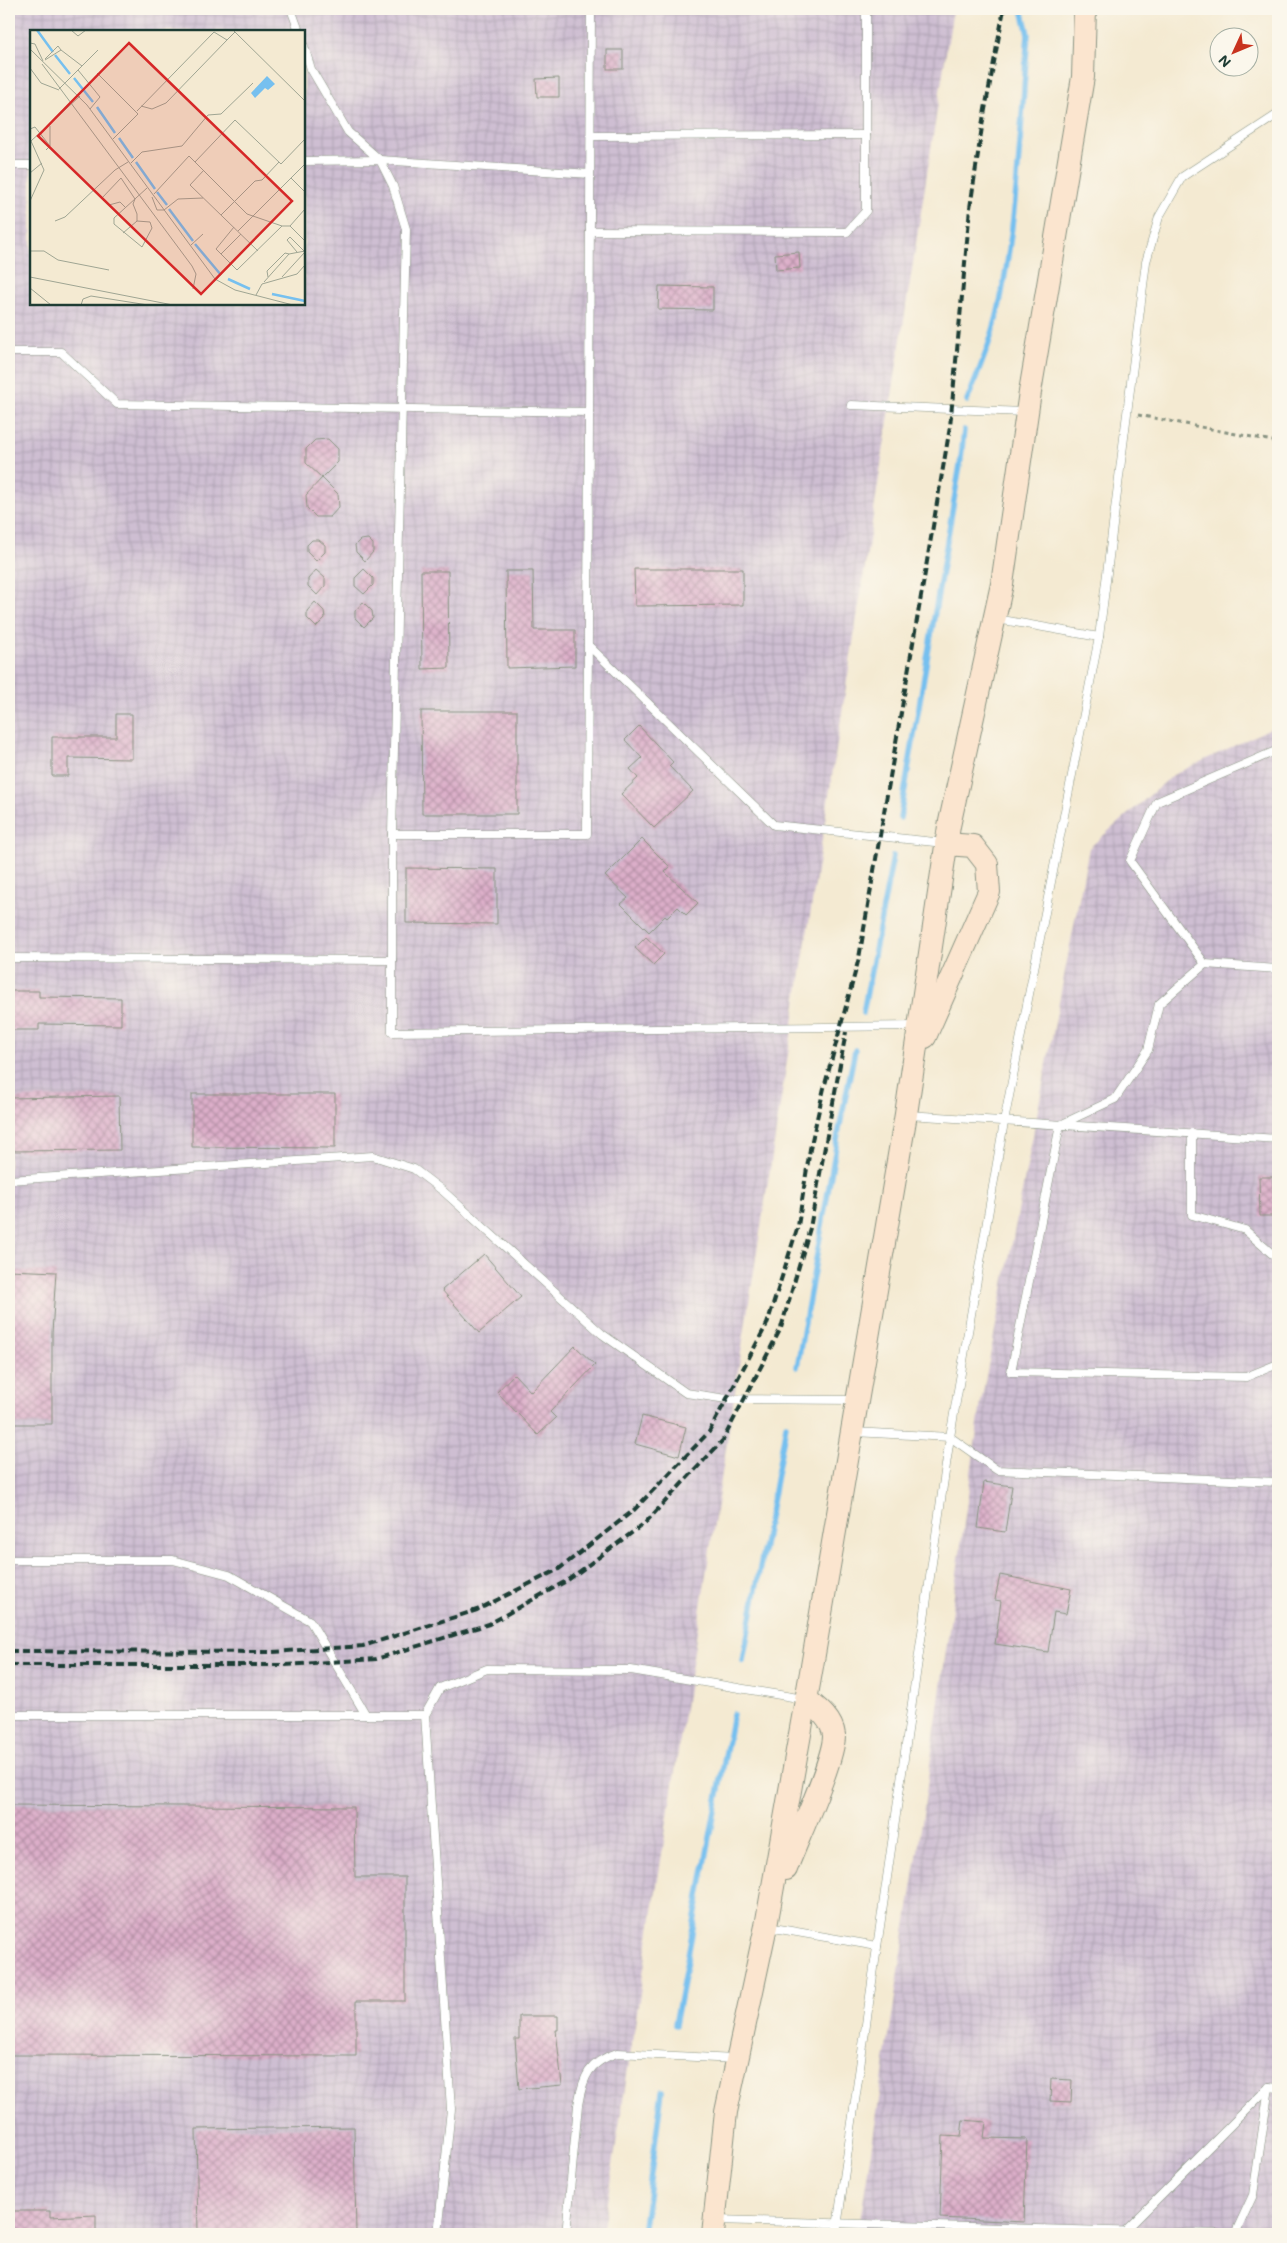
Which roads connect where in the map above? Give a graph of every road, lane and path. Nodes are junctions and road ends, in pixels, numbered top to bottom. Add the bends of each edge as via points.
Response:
1 (291, 9) edge
2 (591, 9) edge
3 (866, 9) edge
4 (1085, 9) edge
5 (299, 30) edge
6 (305, 49) edge
7 (1278, 114) edge
8 (866, 135) junction
9 (590, 136) junction
10 (380, 160) junction
11 (305, 161) edge
12 (9, 165) edge
13 (30, 165) edge
14 (590, 174) junction
15 (590, 231) junction
16 (9, 352) edge
17 (852, 405) dead end
18 (402, 409) junction
19 (589, 412) junction
20 (1027, 412) junction
21 (1128, 413) junction
22 (1278, 442) edge
23 (995, 619) junction
24 (1099, 637) junction
25 (588, 646) junction
26 (1278, 750) edge
27 (392, 834) junction
28 (946, 844) junction
29 (9, 958) edge
30 (392, 960) junction
31 (1205, 964) junction
32 (1278, 970) edge
33 (919, 1026) junction
34 (914, 1061) junction
35 (906, 1114) junction
36 (1004, 1122) junction
37 (1060, 1125) junction
38 (1192, 1133) junction
39 (1278, 1139) edge
40 (9, 1180) edge
41 (1278, 1259) edge
42 (1278, 1364) edge
43 (856, 1400) junction
44 (851, 1432) junction
45 (950, 1437) junction
46 (1278, 1482) edge
47 (9, 1560) edge
48 (806, 1699) junction
49 (9, 1715) edge
50 (366, 1715) junction
51 (424, 1715) junction
52 (767, 1920) junction
53 (877, 1946) junction
54 (737, 2059) junction
55 (1269, 2087) junction
56 (1278, 2088) edge
57 (838, 2222) junction
58 (713, 2227) edge
59 (1126, 2230) junction
60 (438, 2234) edge
61 (566, 2234) edge
62 (836, 2234) edge
63 (1218, 2234) edge
64 (1235, 2234) edge

1 - 5 lane
2 - 9 lane
3 - 8 lane
4 - 20 main road via 1083,77
6 - 10 lane via 311,69 348,132
7 - 21 lane via 1182,177 1159,217 1146,262
8 - 9 lane
8 - 15 lane via 866,211 846,232
9 - 14 lane
10 - 11 lane
10 - 14 lane
10 - 18 lane via 393,186 406,229
12 - 13 lane
14 - 15 lane
15 - 19 lane
16 - 18 lane via 61,352 117,404
17 - 20 lane
18 - 19 lane
18 - 27 lane
19 - 25 lane
20 - 23 main road
21 - 22 path
21 - 24 lane
23 - 24 lane
23 - 28 main road
24 - 36 lane
25 - 27 lane via 587,834
25 - 28 lane via 774,825
26 - 31 lane via 1157,802 1130,861
27 - 30 lane
28 - 33 main road
28 - 34 main road via 973,846 987,864 989,892
29 - 30 lane
30 - 33 lane via 392,1032
31 - 32 lane
31 - 37 lane via 1159,1004 1148,1050 1115,1099
33 - 34 main road
34 - 35 main road
35 - 36 lane
35 - 43 main road
36 - 37 lane
36 - 45 lane
37 - 38 lane
37 - 42 lane via 1011,1372 1246,1377
38 - 39 lane
38 - 41 lane via 1192,1215 1245,1230
40 - 43 lane via 373,1156 414,1169 443,1191 602,1334 686,1393 727,1400
43 - 44 main road
44 - 45 lane
44 - 48 main road
45 - 46 lane via 997,1470
45 - 53 lane
47 - 50 lane via 173,1560 229,1575 310,1621
48 - 51 lane via 631,1670 487,1669 440,1688
48 - 52 main road
48 - 52 main road via 824,1714 834,1734 828,1762
49 - 50 lane
50 - 51 lane
51 - 60 lane via 451,2109
52 - 53 lane
52 - 54 main road
53 - 57 lane
54 - 58 main road via 726,2112
54 - 61 lane via 617,2053 600,2058 593,2065 581,2089 578,2104
55 - 56 lane
55 - 59 lane
55 - 64 lane via 1253,2195
57 - 58 lane
57 - 59 lane
57 - 62 lane
59 - 63 lane

